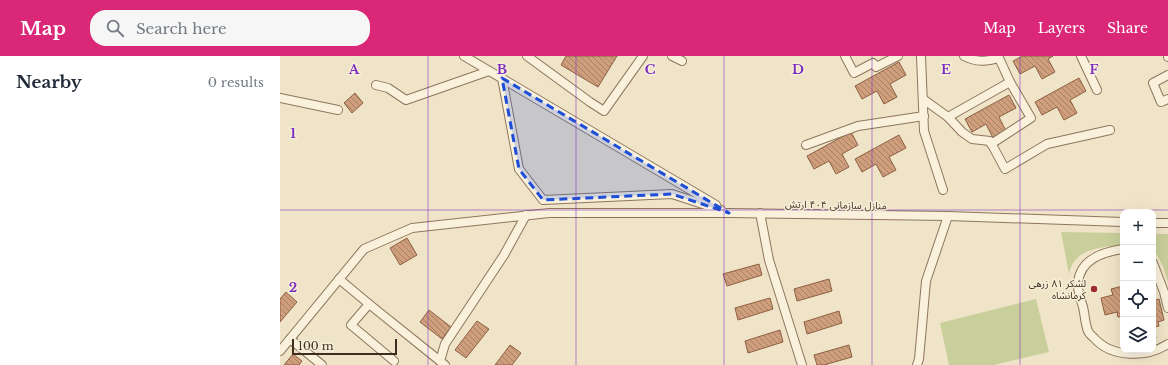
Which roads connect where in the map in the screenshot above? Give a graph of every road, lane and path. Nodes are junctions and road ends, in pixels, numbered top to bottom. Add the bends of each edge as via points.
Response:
1 (464, 56) edge
2 (527, 56) edge
3 (642, 56) edge
4 (672, 56) edge
5 (845, 56) edge
6 (898, 56) edge
7 (922, 56) edge
8 (964, 56) edge
9 (1081, 56) edge
10 (999, 57) edge
11 (682, 61) dead end
12 (489, 70) junction
13 (1168, 75) edge
14 (502, 78) junction
15 (1010, 82) junction
16 (376, 84) dead end
17 (1097, 90) dead end
18 (280, 98) edge
19 (923, 99) junction
20 (1168, 99) edge
21 (338, 110) dead end
22 (924, 116) junction
23 (948, 117) junction
24 (1110, 130) dead end
25 (991, 144) junction
26 (806, 145) dead end
27 (942, 190) dead end
28 (729, 213) junction
29 (760, 213) junction
30 (526, 215) junction
31 (948, 216) junction
32 (1120, 222) edge
33 (1156, 223) edge
34 (1168, 223) edge
35 (1120, 249) edge
36 (1156, 270) edge
37 (339, 279) junction
38 (1166, 292) edge
39 (369, 304) junction
40 (1168, 308) edge
41 (290, 339) junction
42 (1168, 344) edge
43 (280, 351) edge
44 (394, 361) dead end
45 (443, 363) edge
46 (322, 365) edge
47 (802, 365) edge
48 (917, 365) edge

1 - 12 street
2 - 3 street via 604,111
4 - 11 street
5 - 6 street via 854,73 873,63 876,67
7 - 19 street
8 - 10 street via 987,62
9 - 17 street
10 - 15 street
12 - 14 street
12 - 16 street via 406,100 388,88
13 - 20 street via 1153,83 1161,102
14 - 28 street
14 - 28 street via 519,169 543,200 672,194
15 - 23 street
15 - 25 street via 1031,118
18 - 21 street
19 - 22 street
19 - 23 street
22 - 26 street via 858,126
22 - 27 street via 924,131
23 - 25 street via 972,139 990,141
24 - 25 street via 1047,144 1005,169
28 - 29 street, منازل سازمانی ۴۰۴ ارتش
28 - 30 street, منازل سازمانی ۴۰۴ ارتش
29 - 31 street, منازل سازمانی ۴۰۴ ارتش
29 - 47 street via 769,260
30 - 37 street, منازل سازمانی ۴۰۴ ارتش via 412,228 364,249
30 - 45 street via 504,255 445,344
31 - 32 street, منازل سازمانی ۴۰۴ ارتش
31 - 48 street via 926,281
33 - 34 street
35 - 42 street via 1094,257 1081,271 1078,284 1089,332 1099,343 1118,353 1138,354
36 - 38 street
37 - 39 street
37 - 41 street, منازل سازمانی ۴۰۴ ارتش
38 - 40 street
39 - 44 street via 351,325
39 - 45 street
41 - 43 street, منازل سازمانی ۴۰۴ ارتش
41 - 46 street

